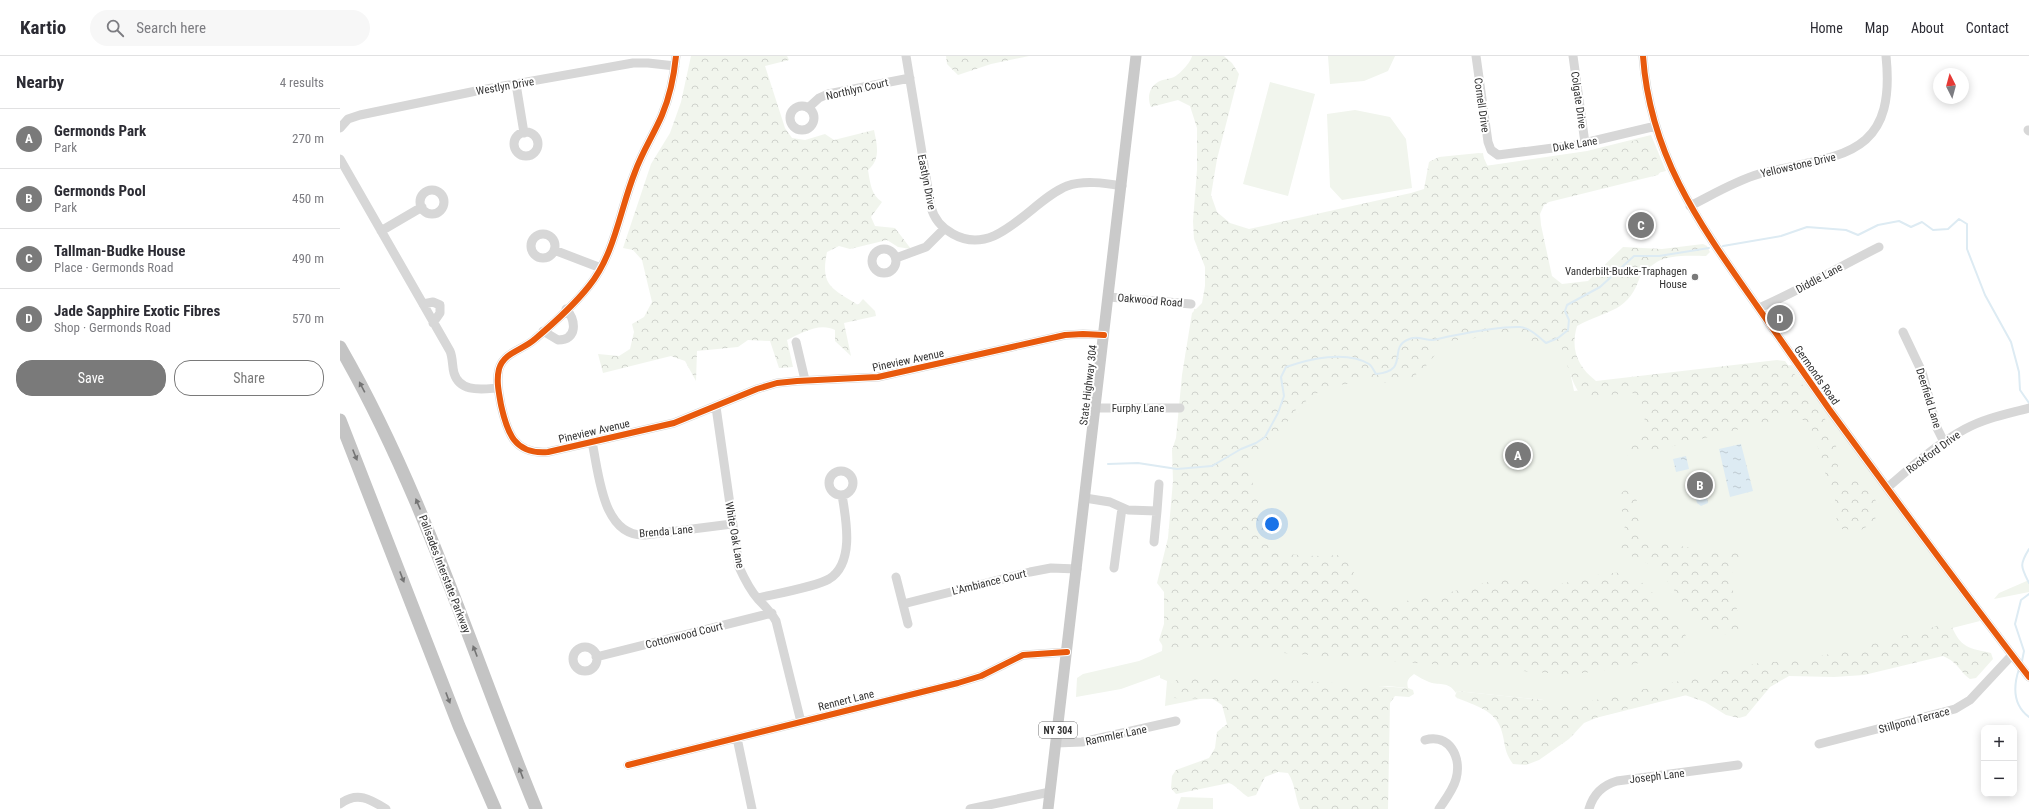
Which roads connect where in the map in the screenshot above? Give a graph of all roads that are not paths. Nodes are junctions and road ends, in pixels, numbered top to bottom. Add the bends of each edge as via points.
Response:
1 (676, 56) edge
2 (906, 56) edge
3 (1136, 56) edge
4 (1476, 56) edge
5 (1573, 56) edge
6 (1643, 56) edge
7 (1886, 56) edge
8 (675, 66) junction
9 (910, 78) junction
10 (516, 84) junction
11 (808, 108) dead end
12 (1656, 126) junction
13 (340, 128) edge
14 (524, 133) dead end
15 (1585, 143) junction
16 (1493, 152) joint
17 (340, 159) edge
18 (1122, 186) junction
19 (1690, 206) junction
20 (422, 207) dead end
21 (944, 228) junction
22 (381, 231) junction
23 (1879, 247) dead end
24 (554, 250) dead end
25 (896, 258) dead end
26 (601, 268) junction
27 (1109, 297) junction
28 (423, 304) junction
29 (1191, 304) dead end
30 (1759, 308) junction
31 (566, 309) junction
32 (433, 323) junction
33 (544, 331) junction
34 (1903, 332) dead end
35 (1104, 335) junction
36 (796, 342) dead end
37 (340, 347) edge
38 (805, 380) junction
39 (498, 388) junction
40 (716, 407) junction
41 (1096, 408) junction
42 (1180, 408) dead end
43 (2029, 408) edge
44 (340, 420) edge
45 (592, 442) junction
46 (1944, 442) junction
47 (1159, 484) dead end
48 (1887, 488) junction
49 (842, 495) dead end
50 (1085, 498) junction
51 (1122, 508) junction
52 (1157, 511) junction
53 (732, 524) junction
54 (1154, 542) dead end
55 (1114, 568) dead end
56 (1076, 569) junction
57 (896, 577) dead end
58 (758, 598) junction
59 (903, 604) junction
60 (772, 613) junction
61 (908, 624) dead end
62 (1067, 652) junction
63 (2012, 654) junction
64 (596, 656) dead end
65 (2029, 677) edge
66 (802, 722) junction
67 (1176, 722) dead end
68 (737, 738) junction
69 (1425, 740) dead end
70 (1056, 743) junction
71 (1819, 744) dead end
72 (628, 765) dead end
73 (1738, 765) dead end
74 (1050, 792) junction
75 (340, 804) edge
76 (386, 809) edge
77 (495, 809) edge
78 (536, 809) edge
79 (752, 809) edge
80 (970, 809) edge
81 (1048, 809) edge
82 (1439, 809) edge
83 (1589, 809) edge

1 - 8 street, Pineview Avenue
2 - 9 street, Eastlyn Drive
3 - 18 main road, State Highway 304 / NY 304
4 - 16 street, Cornell Drive via 1488,142
5 - 15 street, Colgate Drive
6 - 12 street, Germonds Road
7 - 19 street, Yellowstone Drive via 1888,86 1885,107 1878,125 1868,138 1845,154 1754,176
8 - 10 street, Westlyn Drive via 648,62 633,63
8 - 26 street, Pineview Avenue via 664,110 635,170
9 - 11 street, Northlyn Court via 828,94
9 - 21 street, Eastlyn Drive via 931,207 936,219
10 - 13 street, Westlyn Drive via 360,114 348,119
10 - 14 street
12 - 15 street, Duke Lane
12 - 19 street, Germonds Road via 1673,173
15 - 16 street, Duke Lane via 1504,155
17 - 22 street
18 - 21 street, Eastlyn Drive via 1087,183 1067,186 998,234 988,238 967,239 956,236
18 - 27 main road, State Highway 304 / NY 304
19 - 30 street, Germonds Road
20 - 22 street
21 - 25 street via 926,247
22 - 28 street
23 - 30 street, Diddle Lane
24 - 26 street
26 - 31 street, Pineview Avenue via 588,288
27 - 29 street, Oakwood Road
27 - 35 main road, State Highway 304 / NY 304
28 - 32 street
28 - 32 street via 433,302 440,305 440,313
30 - 48 street, Germonds Road
31 - 33 street, Pineview Avenue
31 - 33 street via 574,323 574,330 570,336 558,340
32 - 39 street via 451,354 455,374 460,383 473,389
33 - 39 street, Pineview Avenue via 504,360 499,370
34 - 46 street, Deerfield Lane via 1922,372 1937,428
35 - 38 street, Pineview Avenue via 1065,335 872,378
35 - 41 main road, State Highway 304 / NY 304
36 - 38 street
78 -> 37 highway, Palisades Interstate Parkway via 412,491 379,420
38 - 40 street, Pineview Avenue via 763,387
39 - 45 street, Pineview Avenue via 507,428 514,440 524,449 544,452
40 - 45 street, Pineview Avenue via 668,424
40 - 53 street, White Oak Lane
41 - 42 street, Furphy Lane
41 - 50 main road, State Highway 304 / NY 304
43 - 46 street, Rockford Drive via 1990,418 1965,428
44 -> 77 highway via 459,726
45 - 53 street, Brenda Lane via 608,509 615,522 625,532 645,535
46 - 48 street, Rockford Drive
47 - 52 street
48 - 63 street, Germonds Road
49 - 58 street via 847,540 844,557 835,574 825,581
50 - 51 street via 1110,502
50 - 56 main road, State Highway 304 / NY 304
51 - 52 street
51 - 55 street
52 - 54 street
53 - 58 street, White Oak Lane via 739,567 744,580
56 - 59 street, L'Ambiance Court via 1035,571
56 - 62 main road, State Highway 304 / NY 304
57 - 59 street
58 - 60 street, White Oak Lane
59 - 61 street
60 - 64 street, Cottonwood Court
60 - 66 street, White Oak Lane
62 - 66 street, Rennert Lane via 1023,655 981,676
62 - 70 main road, State Highway 304 / NY 304
63 - 65 street, Germonds Road
63 - 71 street, Stillpond Terrace via 1970,700 1955,709
66 - 68 street, Rennert Lane
67 - 70 street, Rammler Lane via 1082,742
68 - 72 street, Rennert Lane
68 - 79 street
69 - 82 street via 1437,739 1445,742 1451,747 1457,760 1455,783
70 - 74 main road, State Highway 304 / NY 304
73 - 83 street, Joseph Lane via 1617,781 1599,791
74 - 80 street
74 - 81 main road, State Highway 304 / NY 304
75 - 76 street via 358,796 369,798

